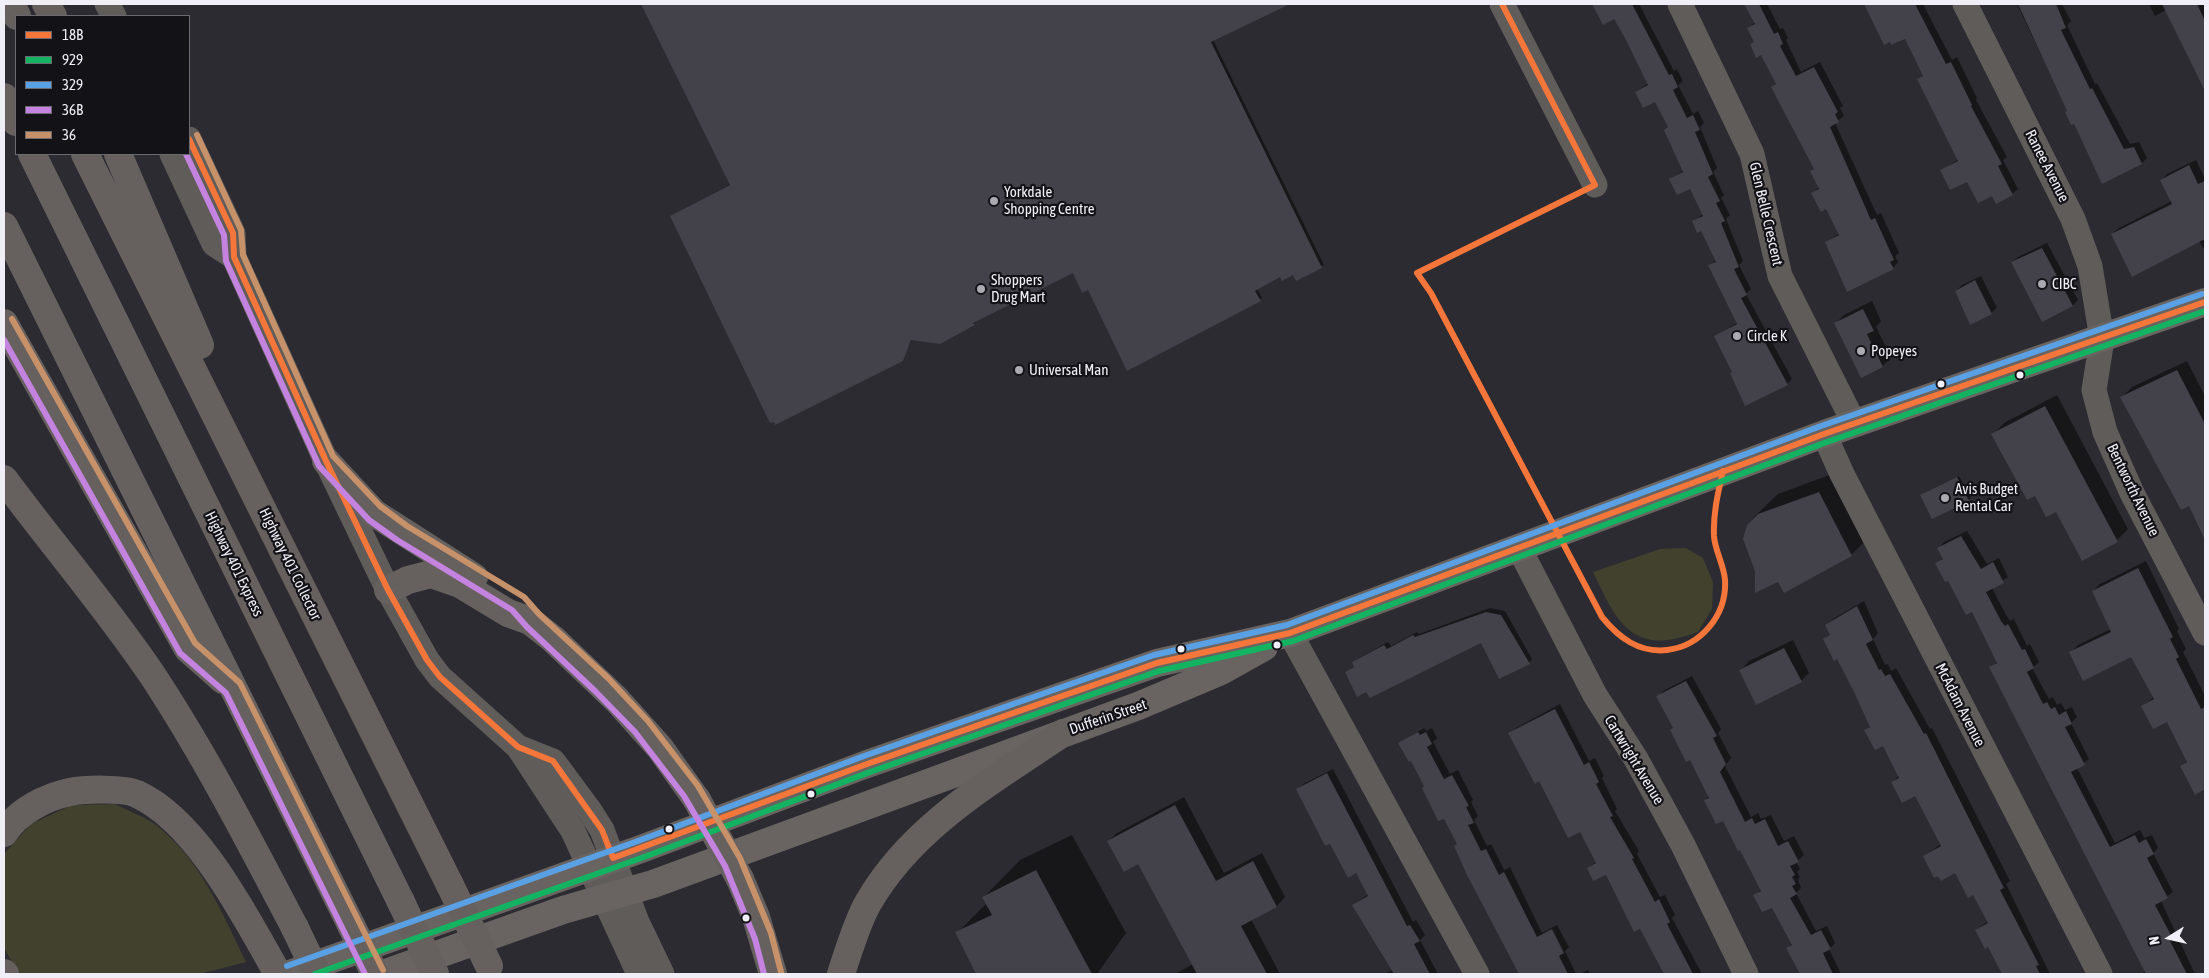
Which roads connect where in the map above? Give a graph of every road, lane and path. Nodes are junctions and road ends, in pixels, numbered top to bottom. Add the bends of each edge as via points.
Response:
1 (46, 4) edge
2 (107, 4) edge
3 (1502, 4) edge
4 (1680, 4) edge
5 (1965, 4) edge
6 (52, 15) edge
7 (113, 15) edge
8 (4, 97) edge
9 (15, 120) edge
10 (190, 140) edge
11 (32, 155) edge
12 (86, 155) edge
13 (118, 155) edge
14 (172, 155) edge
15 (1595, 185) dead end
16 (4, 226) edge
17 (234, 258) junction
18 (2205, 302) edge
19 (4, 323) edge
20 (2102, 339) junction
21 (1854, 424) junction
22 (1824, 434) junction
23 (326, 461) junction
24 (4, 479) edge
25 (4, 488) edge
26 (26, 510) junction
27 (1530, 544) junction
28 (292, 568) junction
29 (388, 590) junction
30 (530, 621) junction
31 (1290, 633) junction
32 (2205, 633) edge
33 (233, 688) junction
34 (1063, 733) junction
35 (4, 832) edge
36 (601, 862) junction
37 (614, 894) junction
38 (491, 970) edge
39 (278, 974) edge
40 (290, 974) edge
41 (317, 974) edge
42 (375, 974) edge
43 (383, 974) edge
44 (434, 974) edge
45 (638, 974) edge
46 (662, 974) edge
47 (773, 974) edge
48 (841, 974) edge
49 (1477, 974) edge
50 (1746, 974) edge
51 (2100, 974) edge

1 - 6 highway
2 - 7 street
3 - 15 street
4 - 21 street, Glen Belle Crescent via 1752,154 1780,276
5 - 20 street, Ranee Avenue via 2073,219 2090,266
8 - 9 highway
10 - 17 street via 233,233
11 - 44 highway, Highway 401 Express, bridge
12 - 28 highway, Highway 401 Collector
13 - 28 highway
14 - 17 street via 214,244
16 - 33 highway
17 - 23 street
18 - 20 main road, Dufferin Street
19 - 33 highway via 188,649
20 - 21 main road, Dufferin Street
20 - 32 street, Bentworth Avenue via 2094,390 2104,432
21 - 22 main road, Dufferin Street
22 - 27 main road, Dufferin Street
22 - 51 street, McAdam Avenue
23 - 29 street
23 - 30 highway via 374,513 518,604
24 - 26 highway
25 - 26 highway
26 - 41 highway, bridge via 152,675 194,740 245,831
27 - 31 main road, Dufferin Street
27 - 50 street, Cartwright Avenue via 1595,695 1636,759 1683,845
28 - 38 highway, Highway 401 Collector, bridge
29 - 30 highway via 431,574 460,584 508,613
29 - 36 street via 440,677 518,748 553,761 602,830
30 - 47 highway, bridge via 566,650 617,700 660,748 697,800 740,879
31 - 34 main road, Dufferin Street via 1172,694
31 - 36 main road, Dufferin Street via 1157,663 867,764
31 - 49 street
33 - 42 highway, bridge
34 - 37 main road, Dufferin Street via 705,866
34 - 48 highway via 950,811 909,847 868,903
35 - 39 highway via 11,822 50,796 86,788 136,793 168,815 201,847
36 - 37 street
36 - 40 main road, Dufferin Street
37 - 43 main road, Dufferin Street
37 - 45 street
37 - 46 street via 637,922

